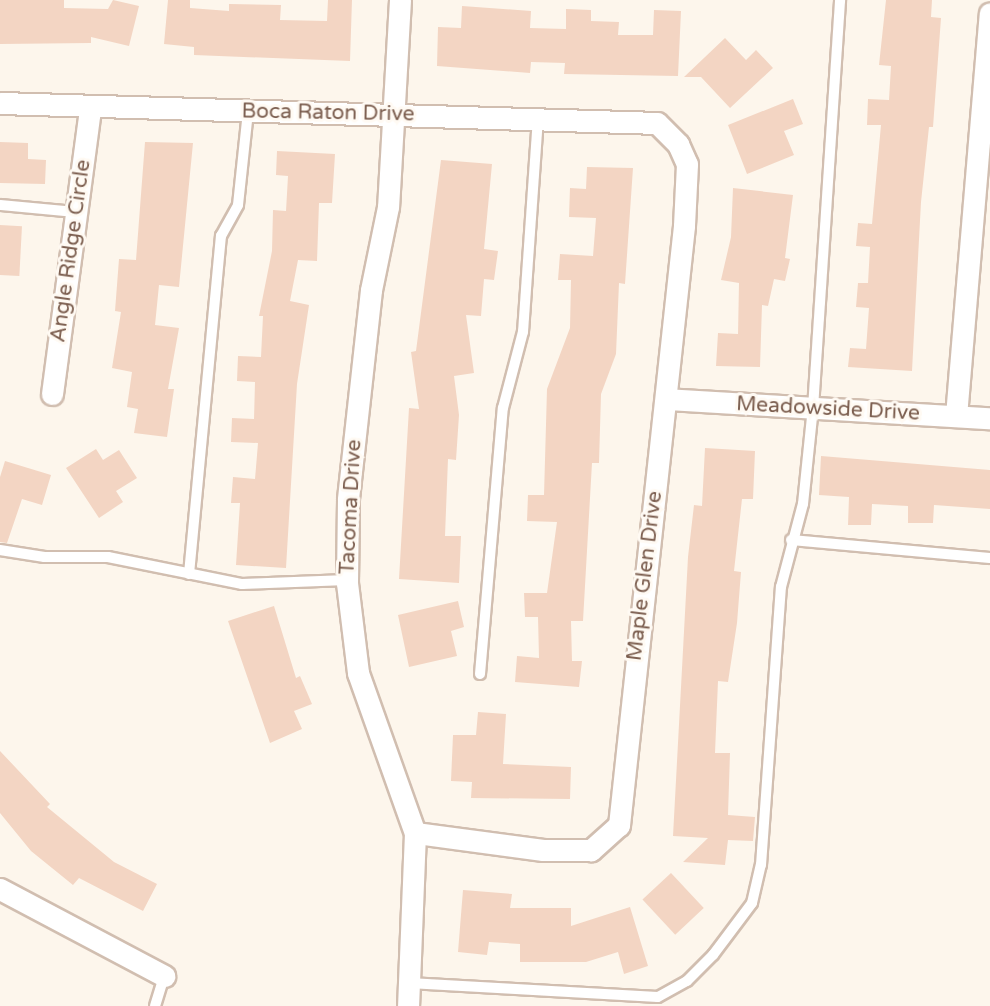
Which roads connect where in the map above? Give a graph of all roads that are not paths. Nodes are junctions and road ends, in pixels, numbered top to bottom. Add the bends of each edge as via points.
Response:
1 (400, 0) edge
2 (840, 0) edge
3 (990, 13) edge
4 (0, 103) edge
5 (90, 109) junction
6 (248, 111) junction
7 (396, 114) junction
8 (538, 118) junction
9 (657, 123) joint
10 (0, 205) edge
11 (76, 212) junction
12 (52, 394) dead end
13 (666, 399) junction
14 (813, 408) junction
15 (956, 416) junction
16 (990, 418) edge
17 (791, 540) junction
18 (0, 550) edge
19 (990, 558) edge
20 (189, 574) junction
21 (347, 580) junction
22 (480, 674) dead end
23 (415, 833) junction
24 (0, 889) edge
25 (164, 976) joint
26 (409, 983) junction
27 (155, 1006) edge
28 (408, 1006) edge

1 - 7 street, Tacoma Drive
2 - 14 lane
3 - 15 street
4 - 5 street, Boca Raton Drive
5 - 6 street, Boca Raton Drive
5 - 11 street, Angle Ridge Circle
6 - 7 street, Boca Raton Drive
6 - 20 lane via 238,205 221,236
7 - 8 street, Boca Raton Drive
7 - 21 street, Tacoma Drive via 388,207 371,290 354,448
8 - 9 street, Boca Raton Drive
8 - 22 lane via 523,332 503,408
9 - 13 street, Maple Glen Drive via 678,144 687,164
10 - 11 lane
11 - 12 street, Angle Ridge Circle
13 - 14 street, Meadowside Drive
13 - 23 street, Maple Glen Drive via 618,825 591,850 543,850
14 - 15 street, Meadowside Drive
14 - 17 lane via 803,503
15 - 16 street, Meadowside Drive
17 - 19 lane
17 - 26 lane via 781,587 760,877 751,903 713,955 680,986 658,997
18 - 20 lane via 44,557 108,557
20 - 21 lane via 242,584
21 - 23 street, Tacoma Drive via 358,673
23 - 26 street, Tacoma Drive
24 - 25 street
25 - 27 lane
26 - 28 street, Tacoma Drive

